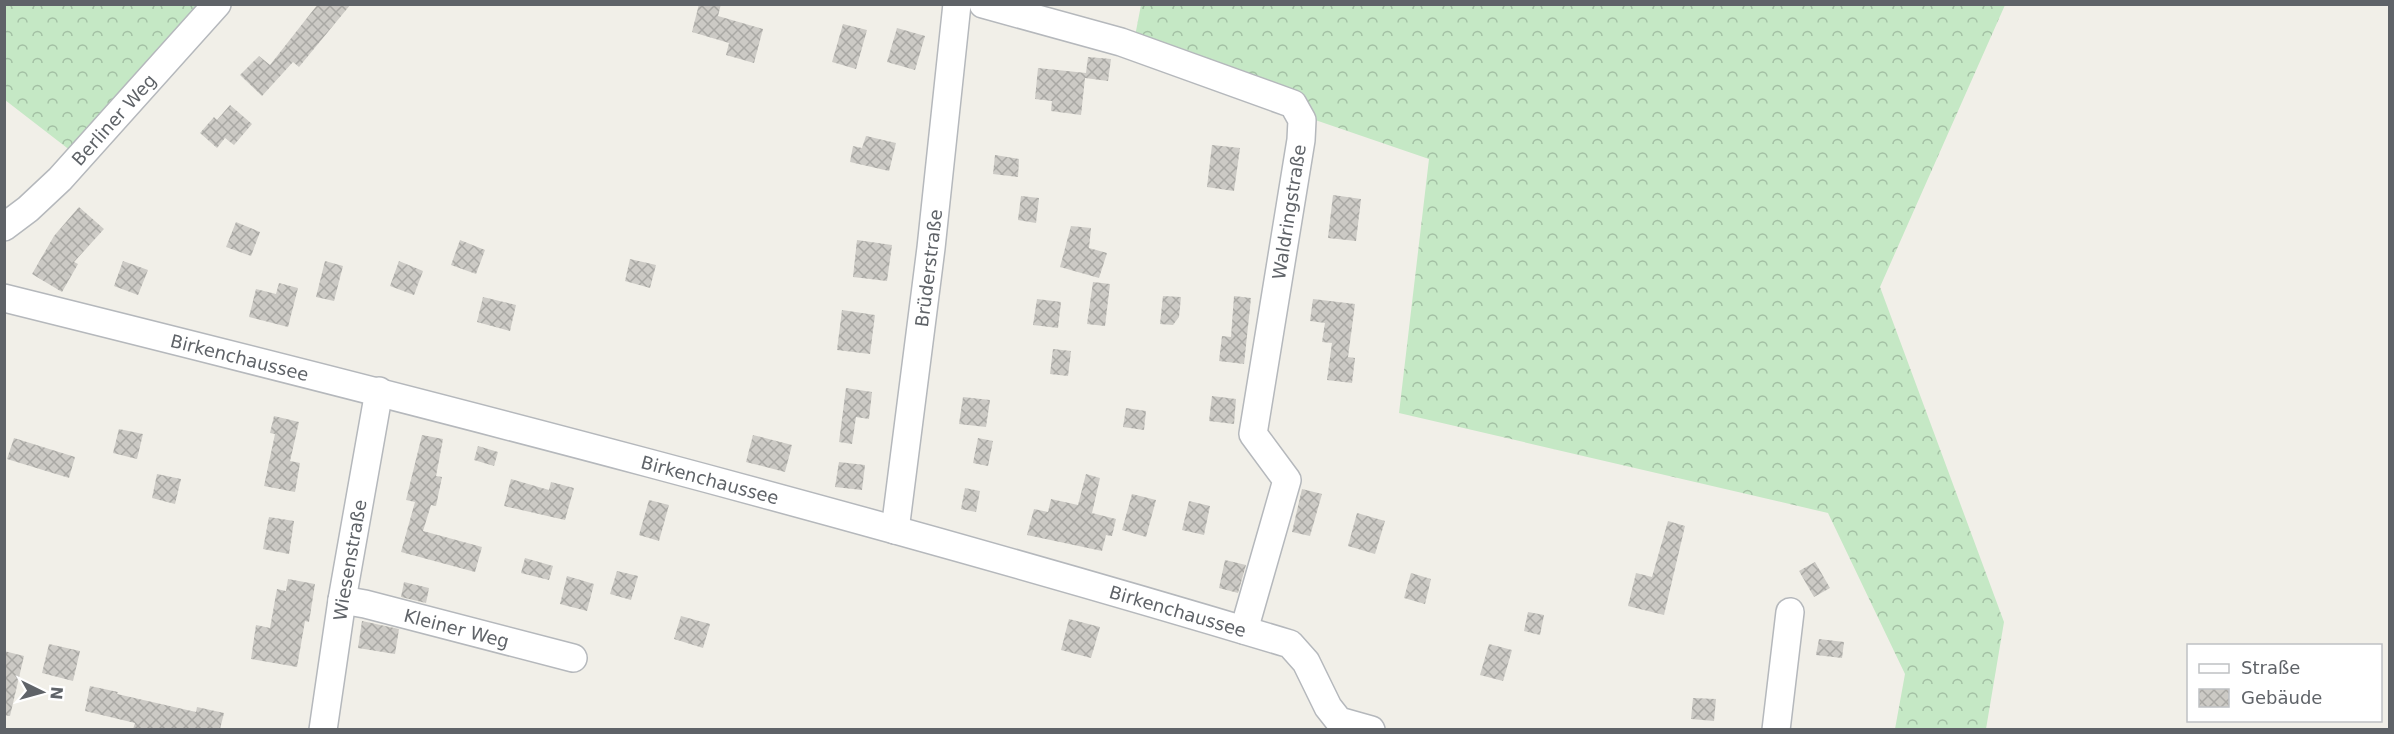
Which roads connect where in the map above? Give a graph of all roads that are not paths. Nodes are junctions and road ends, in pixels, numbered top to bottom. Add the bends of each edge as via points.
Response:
1 (217, 4) edge
2 (957, 4) edge
3 (982, 4) edge
4 (4, 227) edge
5 (4, 298) edge
6 (380, 391) junction
7 (895, 530) junction
8 (342, 600) junction
9 (1790, 612) dead end
10 (1244, 630) junction
11 (573, 658) dead end
12 (323, 729) edge
13 (1371, 729) edge
14 (1776, 729) edge

1 - 4 street, Berliner Weg via 60,179
2 - 7 street, Brüderstraße
3 - 10 street, Waldringstraße via 1121,42 1186,65 1293,104 1302,120 1253,434 1287,480
5 - 6 street, Birkenchaussee
6 - 7 street, Birkenchaussee
6 - 8 street, Wiesenstraße
7 - 10 street, Birkenchaussee
8 - 11 street, Kleiner Weg
8 - 12 street, Wiesenstraße
9 - 14 street
10 - 13 street, Birkenchaussee via 1290,644 1306,662 1339,721

